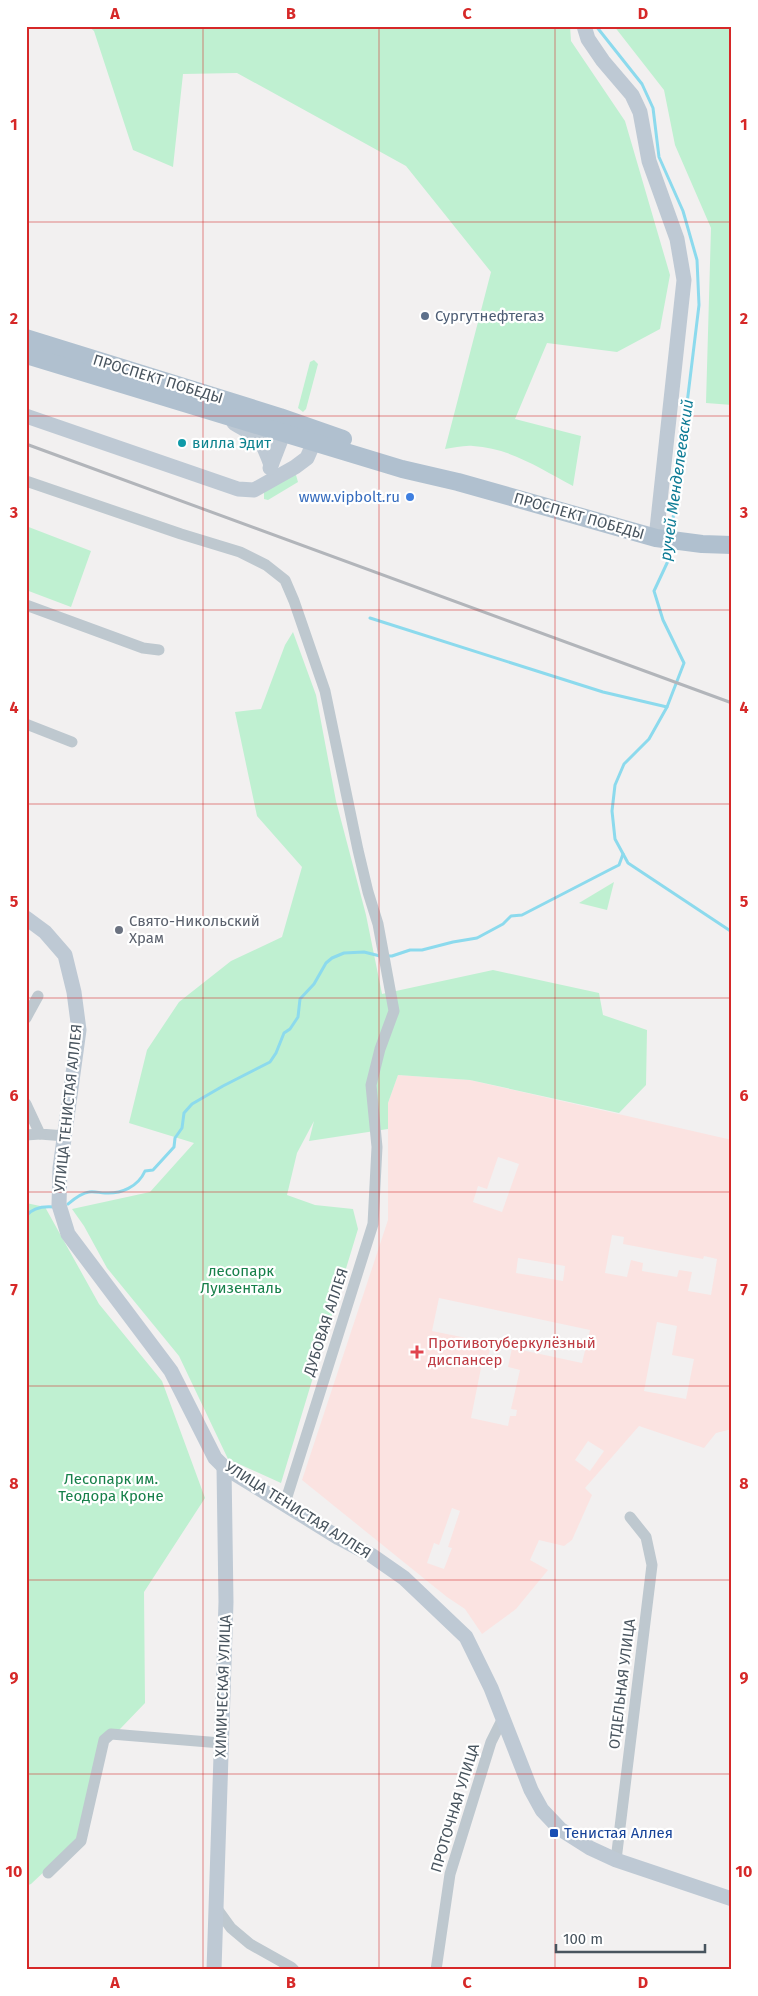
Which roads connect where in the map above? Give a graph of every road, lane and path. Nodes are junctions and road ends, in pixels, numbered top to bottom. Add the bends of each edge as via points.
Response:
1 (584, 26) edge
2 (26, 338) edge
3 (26, 355) edge
4 (225, 415) junction
5 (26, 416) edge
6 (286, 426) junction
7 (314, 442) junction
8 (271, 465) junction
9 (26, 481) edge
10 (458, 482) junction
11 (264, 486) junction
12 (656, 538) junction
13 (732, 545) edge
14 (26, 605) edge
15 (159, 650) dead end
16 (26, 724) edge
17 (72, 742) dead end
18 (26, 918) edge
19 (38, 996) dead end
20 (26, 1018) edge
21 (26, 1104) edge
22 (40, 1134) junction
23 (26, 1135) edge
24 (65, 1136) junction
25 (224, 1467) junction
26 (285, 1503) junction
27 (630, 1516) dead end
28 (503, 1718) junction
29 (221, 1743) junction
30 (616, 1860) junction
31 (48, 1873) dead end
32 (732, 1899) edge
33 (215, 1906) junction
34 (214, 1970) edge
35 (294, 1970) edge
36 (436, 1970) edge

1 - 12 street via 588,39 632,95 640,112 650,161 677,239 682,268 683,288
2 - 6 main road, ПРОСПЕКТ ПОБЕДЫ
3 - 4 main road, ПРОСПЕКТ ПОБЕДЫ
4 - 6 main road, ПРОСПЕКТ ПОБЕДЫ
4 - 8 street via 262,441
5 - 11 street via 238,489 254,490
6 - 7 main road, ПРОСПЕКТ ПОБЕДЫ
6 - 8 street
6 - 10 main road, ПРОСПЕКТ ПОБЕДЫ via 440,471
7 - 10 main road, ПРОСПЕКТ ПОБЕДЫ
7 - 11 street via 307,458
8 - 11 street
9 - 26 street, ДУБОВАЯ АЛЛЕЯ via 240,552 266,565 285,580 325,691 358,850 378,924 394,1011 371,1085 377,1147 373,1224
10 - 12 main road, ПРОСПЕКТ ПОБЕДЫ
12 - 13 main road, ПРОСПЕКТ ПОБЕДЫ
14 - 15 street via 142,648
16 - 17 street
18 - 24 street, УЛИЦА ТЕНИСТАЯ АЛЛЕЯ via 45,932 64,955 74,992 79,1030
19 - 20 street
21 - 22 street
22 - 23 street
22 - 24 street
24 - 25 street, УЛИЦА ТЕНИСТАЯ АЛЛЕЯ via 59,1205 68,1234 171,1372 215,1458
25 - 26 street, УЛИЦА ТЕНИСТАЯ АЛЛЕЯ
25 - 29 street, ХИМИЧЕСКАЯ УЛИЦА via 226,1602
26 - 28 street, УЛИЦА ТЕНИСТАЯ АЛЛЕЯ via 380,1561 442,1612 466,1637
27 - 30 street, ОТДЕЛЬНАЯ УЛИЦА via 646,1537 652,1565
28 - 30 street, УЛИЦА ТЕНИСТАЯ АЛЛЕЯ via 542,1810 560,1829
28 - 36 street, ПРОТОЧНАЯ УЛИЦА via 491,1742 450,1874
29 - 31 street via 106,1736 81,1841
29 - 33 street, ХИМИЧЕСКАЯ УЛИЦА
30 - 32 street, УЛИЦА ТЕНИСТАЯ АЛЛЕЯ
33 - 34 street, ХИМИЧЕСКАЯ УЛИЦА
33 - 35 street via 231,1928 250,1944

